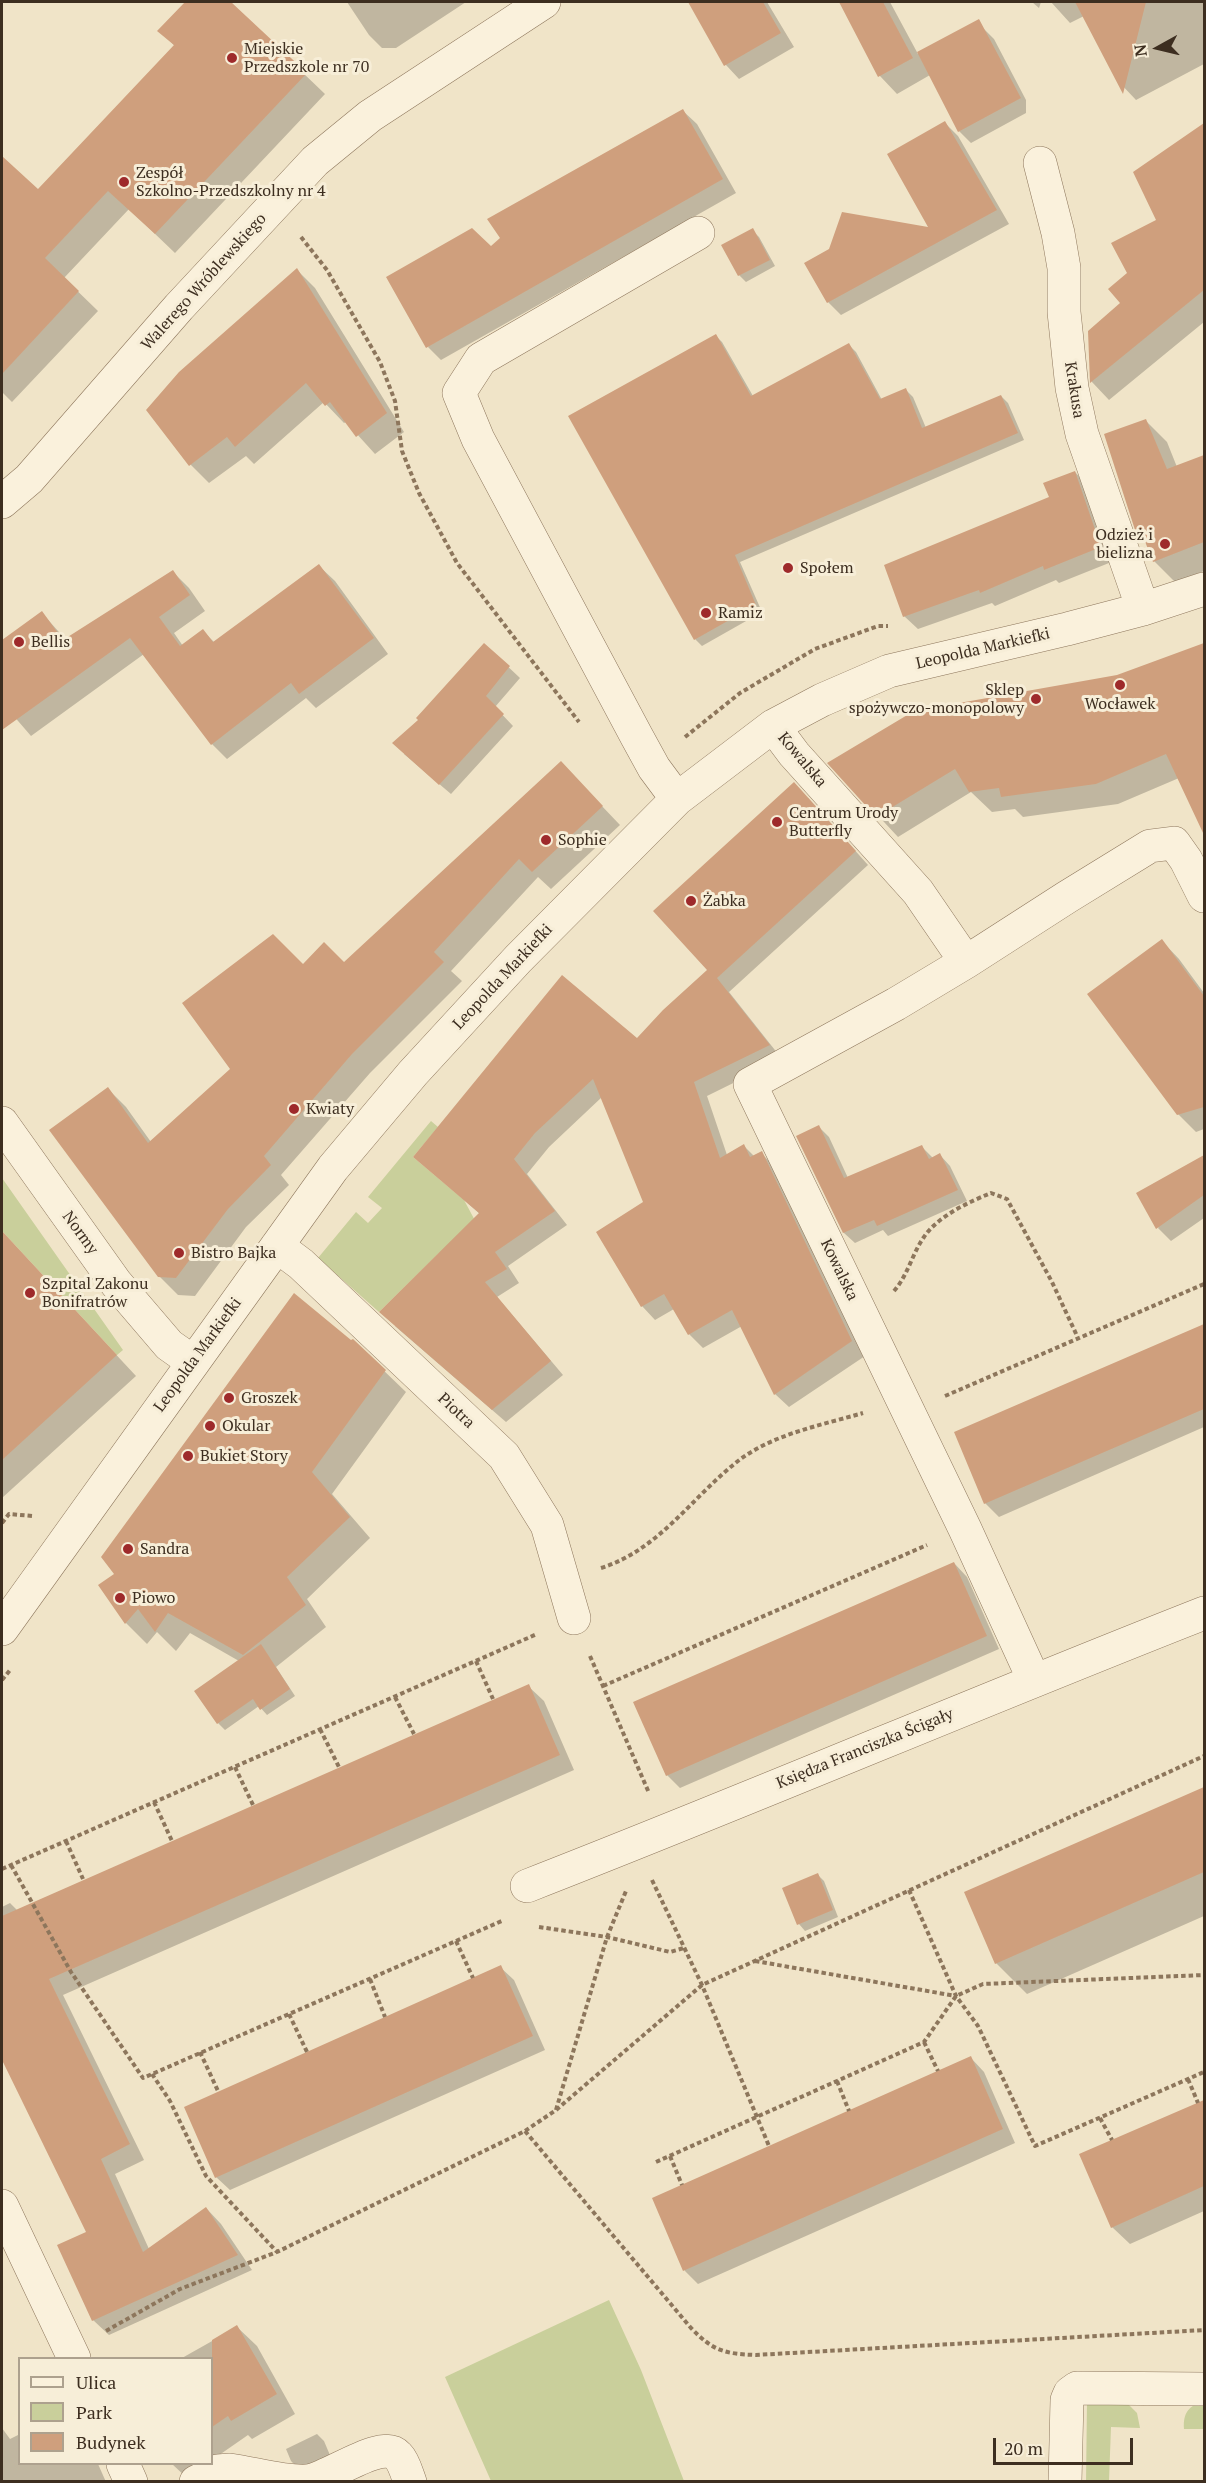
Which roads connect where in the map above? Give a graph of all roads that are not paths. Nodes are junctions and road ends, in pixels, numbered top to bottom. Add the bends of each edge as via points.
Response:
1 (544, 2) edge
2 (1040, 163) dead end
3 (698, 233) dead end
4 (2, 502) edge
5 (1204, 589) edge
6 (1143, 609) junction
7 (773, 726) junction
8 (677, 800) junction
9 (1204, 896) edge
10 (966, 962) junction
11 (2, 1123) edge
12 (277, 1246) junction
13 (193, 1362) junction
14 (1204, 1613) edge
15 (573, 1618) road end
16 (2, 1629) edge
17 (1034, 1680) junction
18 (526, 1886) road end
19 (2, 2206) edge
20 (74, 2357) edge
21 (1204, 2389) edge
22 (124, 2465) edge
23 (131, 2481) edge
24 (195, 2481) edge
25 (410, 2481) edge
26 (1065, 2481) edge

1 - 4 street, Walerego Wróblewskiego via 370,117 315,161 179,307 29,479
2 - 6 street, Krakusa via 1064,268 1071,377 1082,434
3 - 8 street via 482,359 459,393 478,439 603,674 654,768
5 - 6 street, Leopolda Markiefki
6 - 7 street, Leopolda Markiefki via 889,671
7 - 8 street, Leopolda Markiefki
7 - 10 street, Kowalska via 918,892
8 - 12 street, Leopolda Markiefki via 518,959 413,1073 333,1168
9 - 10 street, Kowalska via 1174,843 1150,846
10 - 17 street, Kowalska via 750,1084
11 - 13 street, Normy via 116,1283 169,1345
12 - 13 street, Leopolda Markiefki
12 - 15 street, Piotra via 301,1264 504,1456 547,1525
13 - 16 street, Leopolda Markiefki
14 - 17 street, Księdza Franciszka Ścigały
17 - 18 street, Księdza Franciszka Ścigały
19 - 20 street
21 - 26 street via 1077,2388 1067,2400
22 - 23 street
24 - 25 street via 230,2469 307,2481 377,2451 389,2450 399,2456

